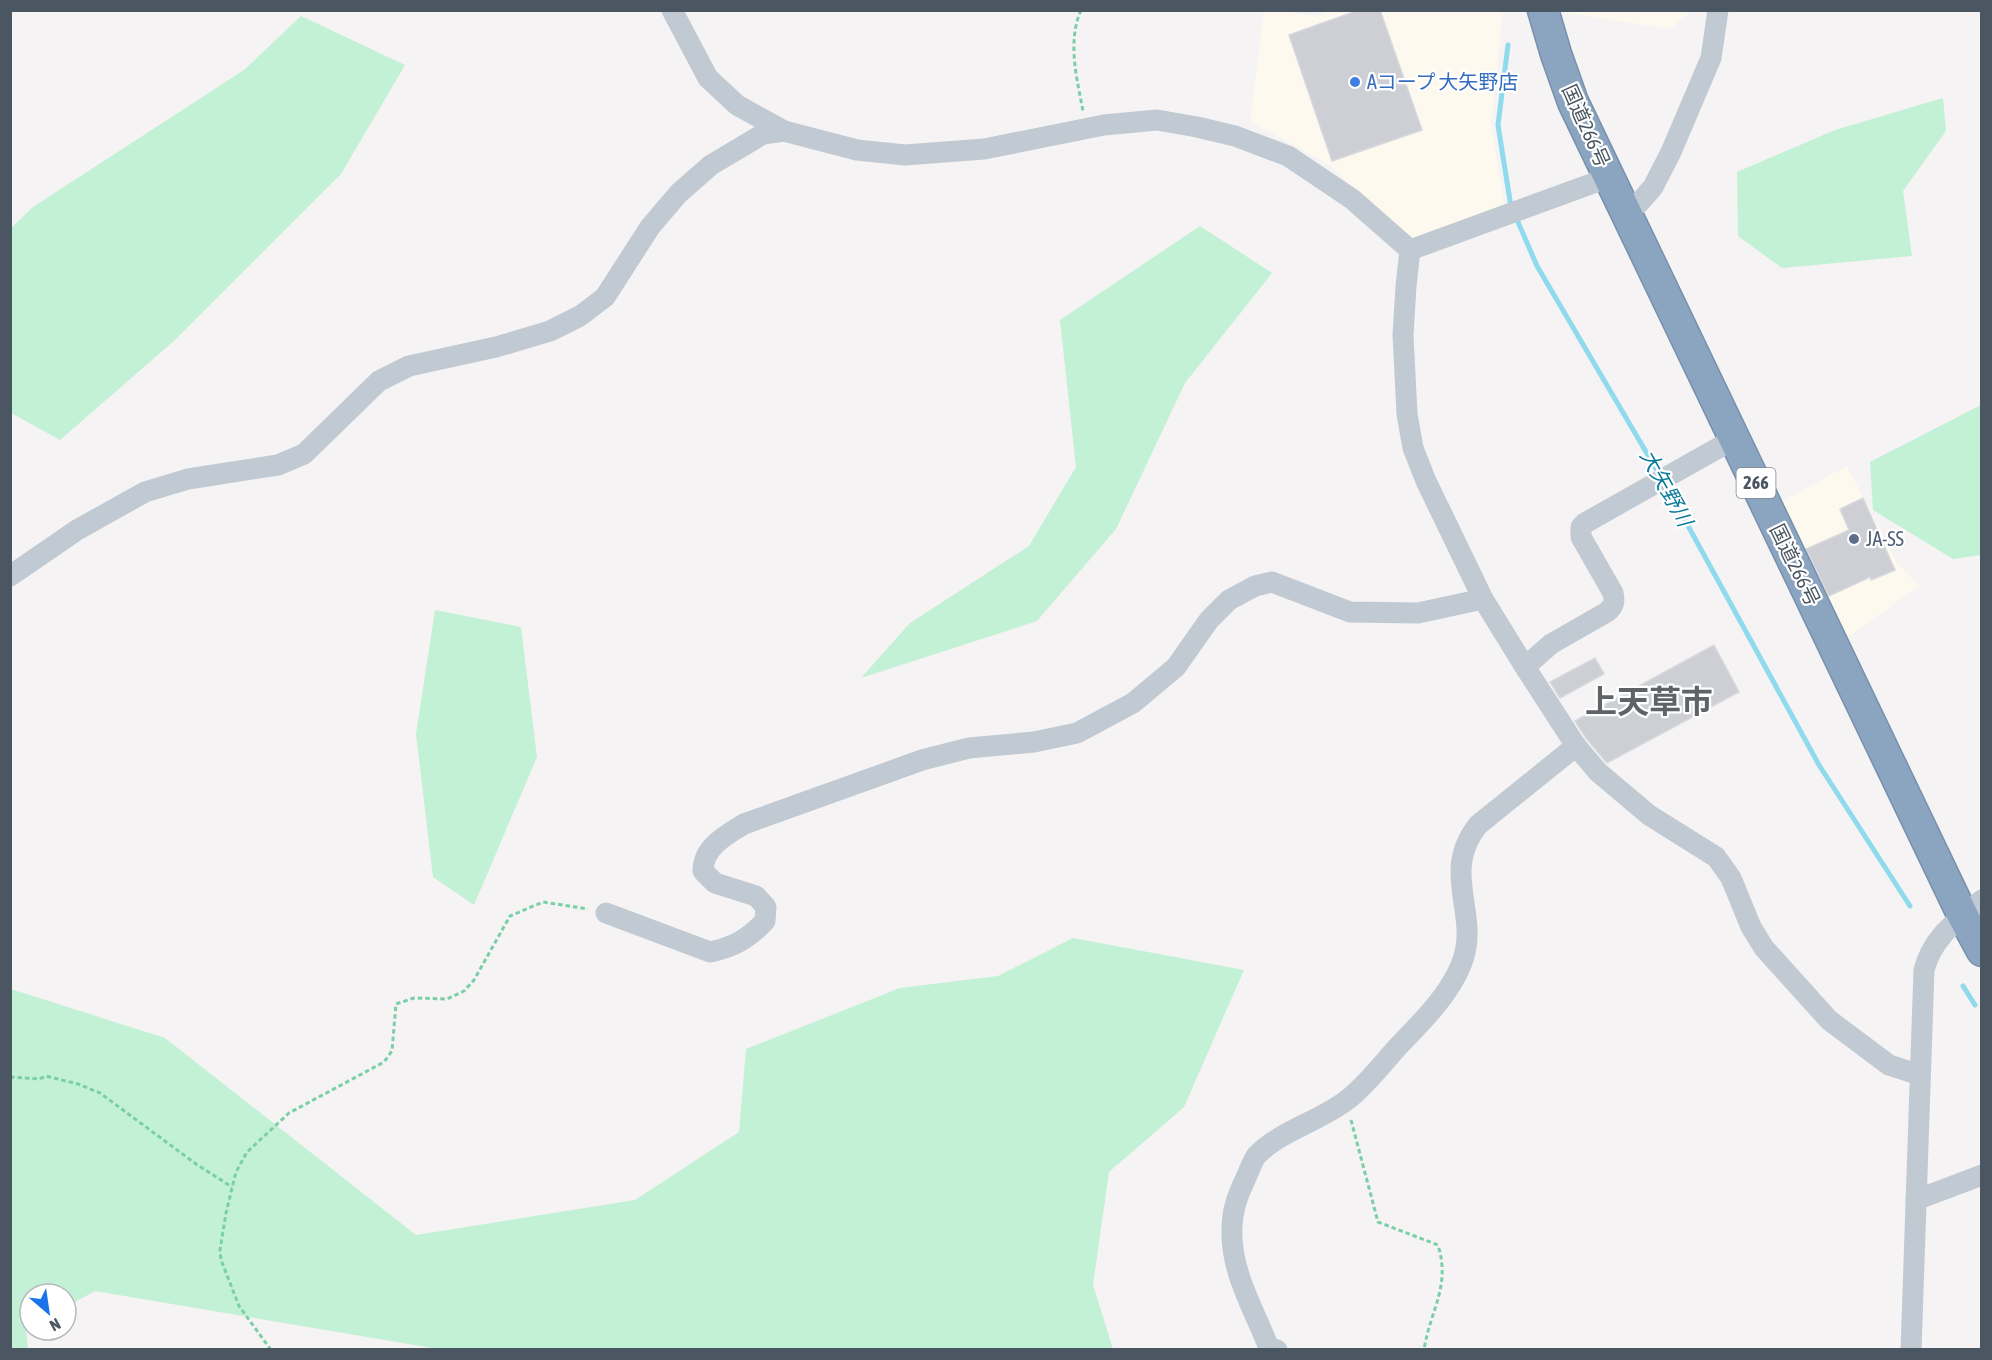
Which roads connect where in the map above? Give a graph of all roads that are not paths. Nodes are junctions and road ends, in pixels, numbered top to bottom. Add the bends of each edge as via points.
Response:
1 (672, 10) edge
2 (1543, 10) edge
3 (1719, 10) edge
4 (784, 132) junction
5 (1610, 177) junction
6 (1626, 211) junction
7 (1410, 250) junction
8 (1734, 439) junction
9 (10, 576) edge
10 (1483, 599) junction
11 (1526, 667) junction
12 (1576, 746) junction
13 (1972, 908) edge
14 (606, 913) road end
15 (1982, 951) edge
16 (1920, 1075) junction
17 (1982, 1175) edge
18 (1916, 1200) junction
19 (1277, 1350) edge
20 (1911, 1350) edge

1 - 4 street via 708,78 737,105
2 - 5 highway, 国道266号 / 266 via 1573,102
3 - 6 street via 1711,58 1671,152 1653,187
4 - 7 street via 857,150 905,154 984,149 1104,125 1157,120 1197,127 1288,156 1352,198
4 - 9 street via 763,134 711,165 679,193 650,227 605,297 580,316 550,331 507,344 409,366 379,381 304,454 278,465 188,479 145,492 77,530
5 - 6 highway, 国道266号 / 266
5 - 7 street
6 - 8 highway, 国道266号 / 266
7 - 10 street via 1403,335 1413,448
8 - 11 street via 1581,527 1581,537 1615,601 1607,612 1551,644
8 - 13 highway, 国道266号 / 266
10 - 11 street
10 - 14 street via 1418,613 1350,612 1272,582 1255,586 1229,600 1176,667 1132,703 1077,733 969,748 922,760 744,824 718,840 703,860 703,871 716,883 756,896 766,907 765,921 750,938 710,952
11 - 12 street
12 - 16 street via 1598,772 1649,815 1716,857 1731,878 1764,948 1829,1020 1889,1065
12 - 19 street via 1468,838 1461,855 1468,936 1461,965 1440,1001 1346,1101 1256,1156 1238,1194 1232,1227 1237,1272 1269,1348
13 - 15 highway, 国道266号 / 266
13 - 16 street via 1941,935 1928,955
16 - 18 street
17 - 18 street
18 - 20 street

